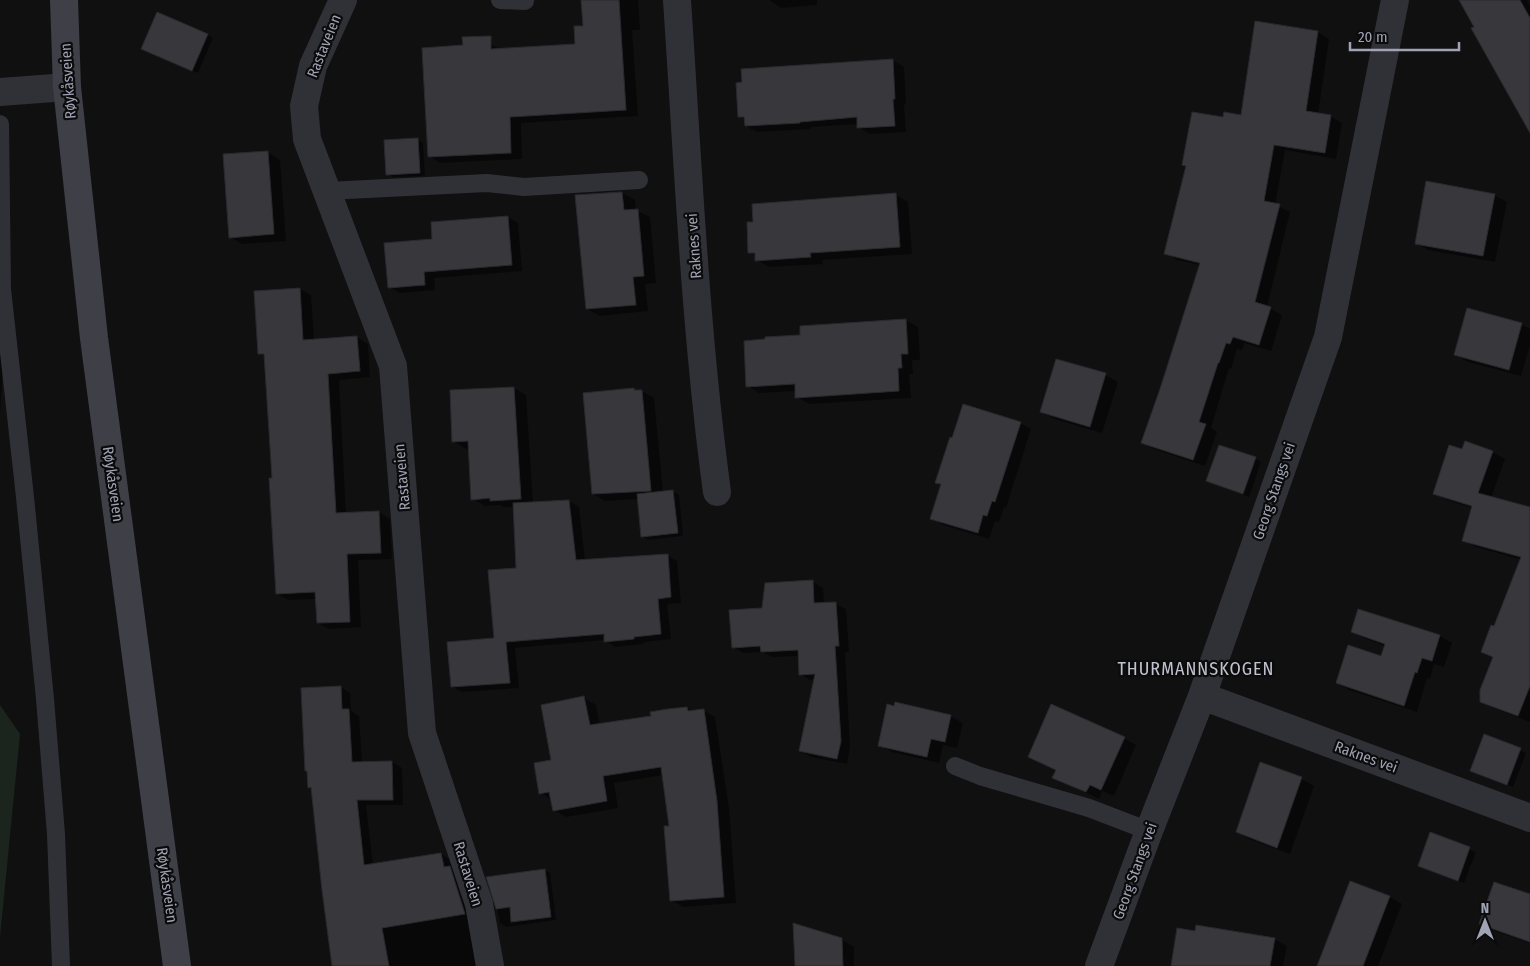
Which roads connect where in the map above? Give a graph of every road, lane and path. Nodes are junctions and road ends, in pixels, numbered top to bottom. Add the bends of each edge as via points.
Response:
1 (64, 0) edge
2 (343, 0) edge
3 (500, 0) edge
4 (677, 0) edge
5 (1395, 0) edge
6 (525, 1) edge
7 (68, 87) junction
8 (0, 92) edge
9 (0, 124) edge
10 (639, 180) dead end
11 (327, 191) junction
12 (717, 492) dead end
13 (1202, 696) junction
14 (955, 766) dead end
15 (1530, 818) edge
16 (1150, 830) junction
17 (61, 966) edge
18 (177, 966) edge
19 (490, 966) edge
20 (1099, 966) edge

1 - 7 main road, Røykåsveien
2 - 11 street, Rastaveien via 313,66 304,106 308,139
3 - 6 lane
4 - 12 street, Raknes vei via 699,323
5 - 13 street, Georg Stangs vei via 1328,336
7 - 8 street
7 - 18 main road, Røykåsveien via 93,329
9 - 17 lane via 2,289 45,700 56,834
10 - 11 lane via 524,187 487,183
11 - 19 street, Rastaveien via 393,366 422,733 479,904
13 - 15 street, Raknes vei
13 - 16 street, Georg Stangs vei
14 - 16 lane
16 - 20 street, Georg Stangs vei

